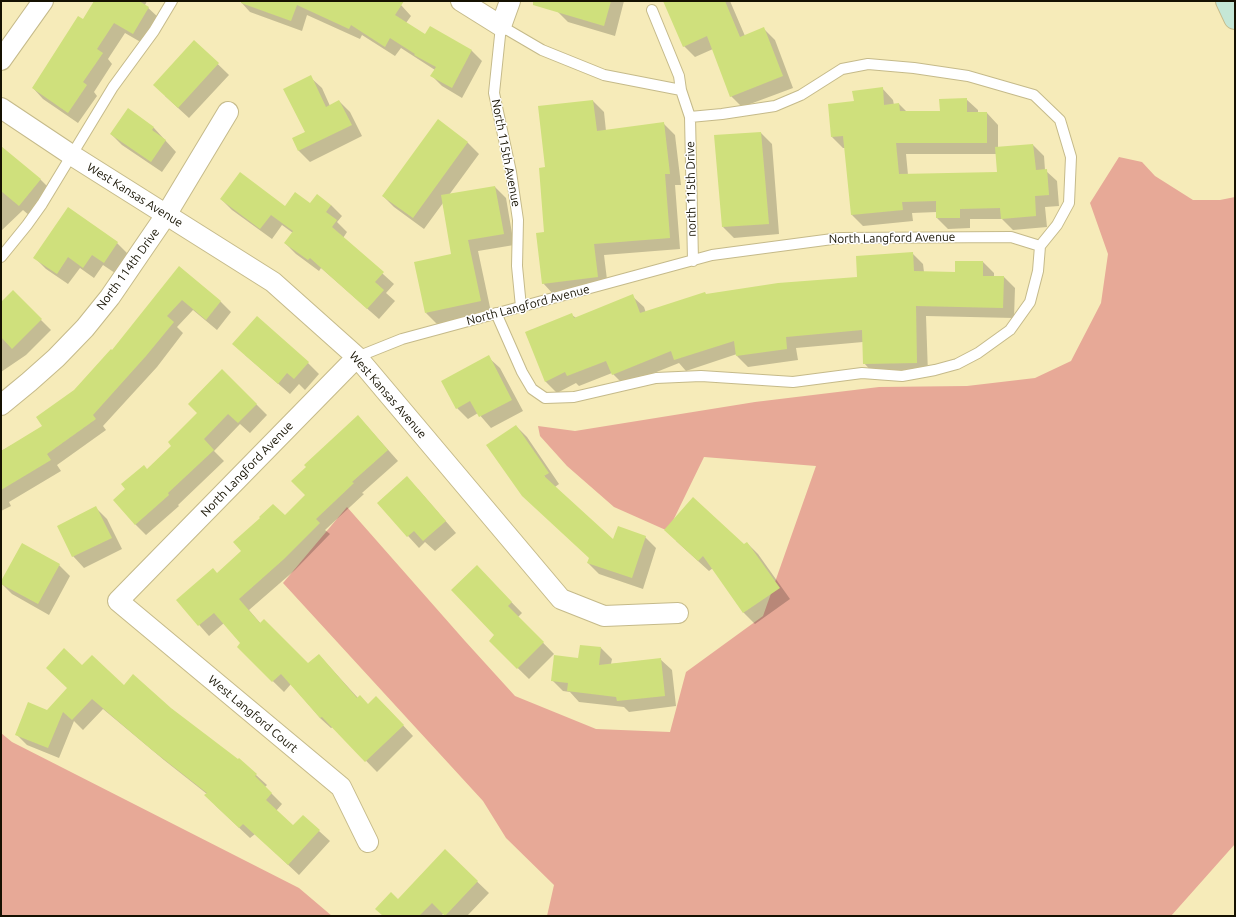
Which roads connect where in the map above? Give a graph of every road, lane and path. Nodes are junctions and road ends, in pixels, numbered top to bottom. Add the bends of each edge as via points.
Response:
1 (172, 1) edge
2 (461, 1) edge
3 (510, 1) edge
4 (1227, 1) edge
5 (41, 2) edge
6 (652, 10) dead end
7 (1235, 18) edge
8 (501, 26) junction
9 (1, 60) edge
10 (681, 90) junction
11 (1, 108) edge
12 (228, 112) dead end
13 (690, 117) junction
14 (73, 156) junction
15 (166, 215) junction
16 (1040, 246) junction
17 (1, 257) edge
18 (693, 260) junction
19 (521, 307) junction
20 (496, 313) junction
21 (357, 357) junction
22 (1, 404) edge
23 (118, 601) joint
24 (678, 613) dead end
25 (368, 842) dead end

1 - 14 lane via 154,31 113,87
2 - 8 street
3 - 8 street, North 115th Avenue
4 - 7 street
5 - 9 street
6 - 10 lane, north 115th Drive via 679,76
8 - 10 lane via 542,50 604,75
8 - 19 lane, North 115th Avenue via 494,93 511,172 518,220 517,266
10 - 13 lane, north 115th Drive
11 - 14 street, West Kansas Avenue
12 - 15 street, North 114th Drive
13 - 16 lane via 775,106 842,69 868,64 968,76 1034,95 1060,120 1071,157 1069,203 1057,225
13 - 18 lane, north 115th Drive
14 - 15 street, West Kansas Avenue
14 - 17 lane via 27,226
15 - 21 street, West Kansas Avenue via 273,282
15 - 22 street, North 114th Drive via 110,297 84,328 30,382
16 - 18 lane, North Langford Avenue via 1011,237 840,238 712,255
16 - 20 lane via 1038,271 1030,302 1010,330 958,364 902,376 862,373 793,382 701,376 656,378 574,397 545,398 532,389 522,372
18 - 19 lane, North Langford Avenue
19 - 20 lane, North Langford Avenue
20 - 21 lane, North Langford Avenue via 402,339
21 - 23 street, North Langford Avenue
21 - 24 street, West Kansas Avenue via 561,598 604,616
23 - 25 street, West Langford Court via 341,787

